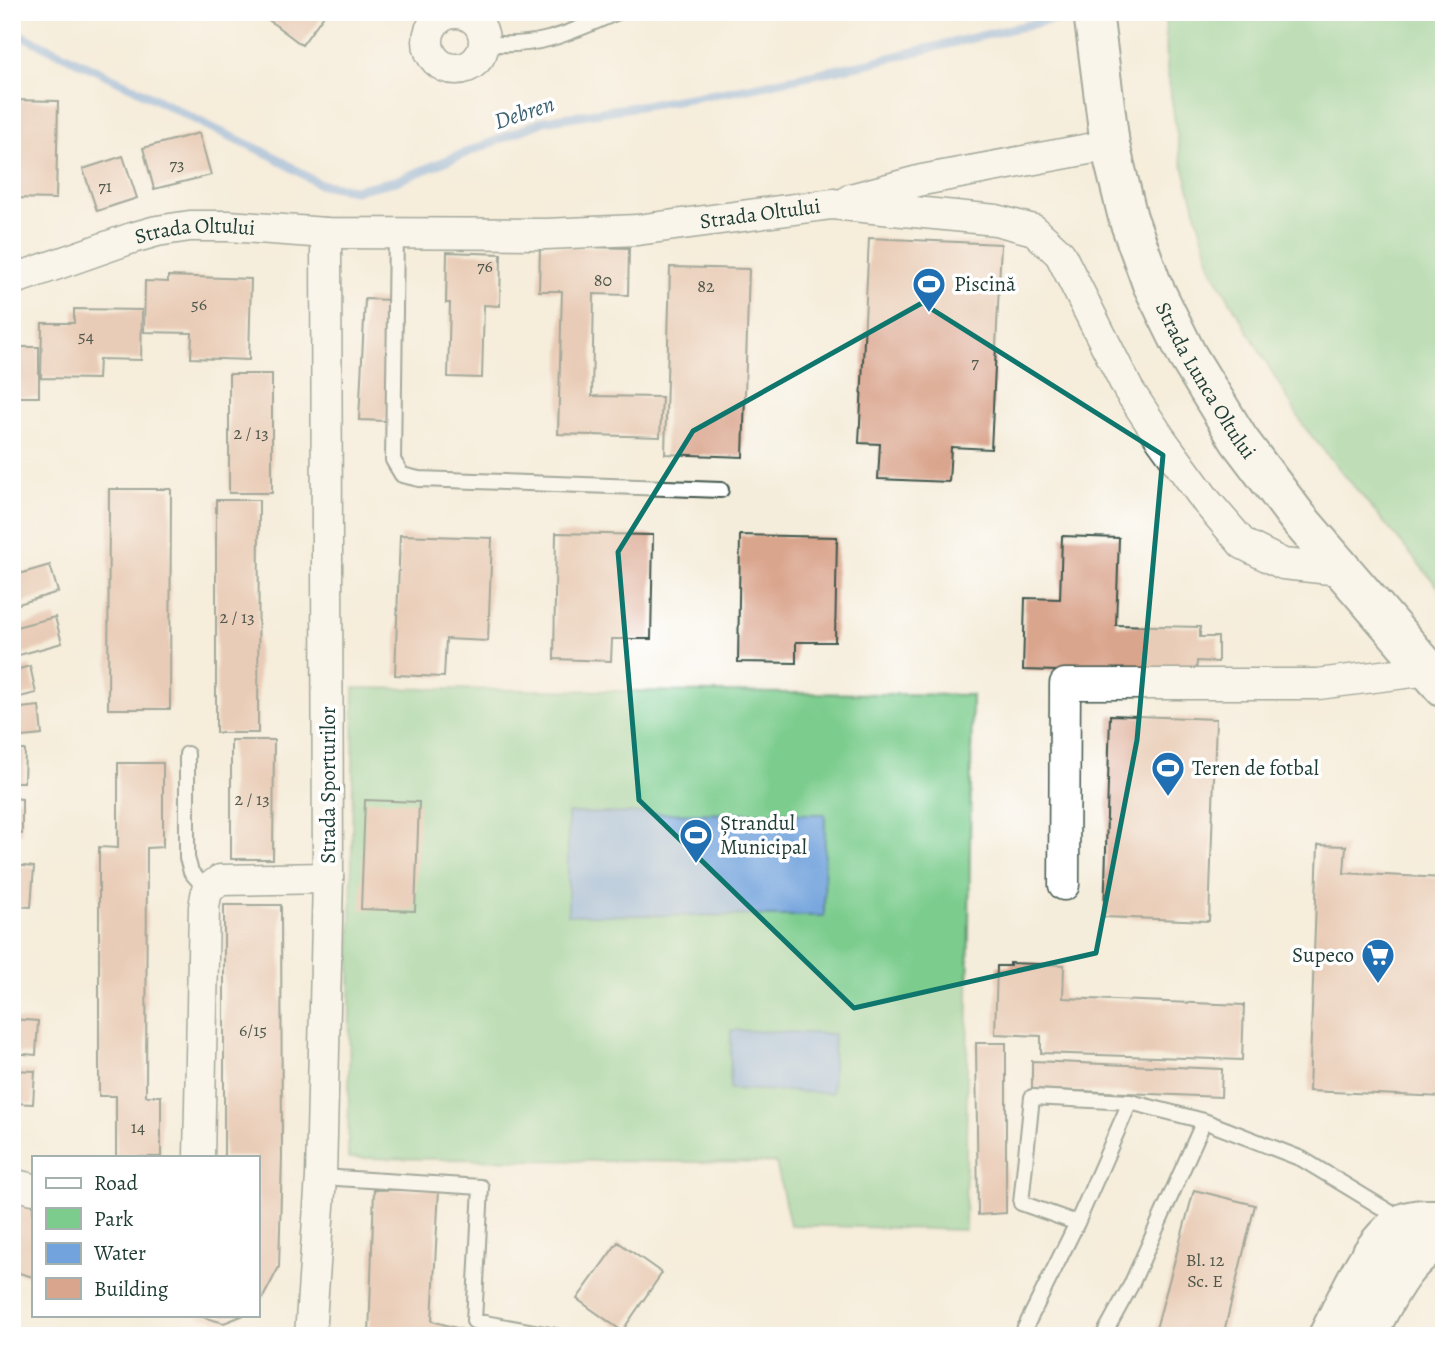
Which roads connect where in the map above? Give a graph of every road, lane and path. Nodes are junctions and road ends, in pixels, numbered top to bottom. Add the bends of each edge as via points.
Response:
1 (618, 12) edge
2 (1093, 12) edge
3 (435, 16) edge
4 (485, 43) junction
5 (1110, 145) junction
6 (832, 204) junction
7 (326, 233) junction
8 (396, 233) junction
9 (12, 280) edge
10 (721, 490) dead end
11 (1340, 570) junction
12 (1436, 679) edge
13 (187, 754) dead end
14 (328, 878) junction
15 (1063, 885) dead end
16 (207, 890) junction
17 (1130, 1102) junction
18 (1204, 1121) junction
19 (200, 1156) edge
20 (321, 1178) junction
21 (12, 1184) edge
22 (32, 1189) edge
23 (1444, 1219) edge
24 (1405, 1222) junction
25 (1077, 1223) junction
26 (1444, 1237) edge
27 (310, 1336) edge
28 (556, 1336) edge
29 (1021, 1336) edge
30 (1103, 1336) edge
31 (1328, 1336) edge
32 (1366, 1336) edge

1 - 4 lane via 533,44
2 - 5 main road, Strada Lunca Oltului
3 - 4 street via 466,15 480,26
3 - 4 street via 428,47 445,67 471,66
5 - 6 street via 922,180
5 - 11 main road, Strada Lunca Oltului via 1137,244 1187,355 1239,440
6 - 8 street, Strada Oltului via 637,230
6 - 11 street, Strada Oltului via 996,220 1034,230 1060,254 1128,389 1154,429 1244,544 1283,564
7 - 8 street, Strada Oltului
7 - 9 street, Strada Oltului via 190,226 157,231
7 - 14 street, Strada Sporturilor
8 - 10 lane via 393,460 401,475
11 - 12 main road, Strada Lunca Oltului
12 - 15 street via 1065,684
13 - 16 lane via 187,858 191,872
14 - 16 street via 220,880
14 - 20 street, Strada Sporturilor
16 - 19 street
17 - 18 lane
17 - 25 lane
17 - 25 lane via 1032,1097 1021,1203
18 - 24 lane via 1301,1160
18 - 30 lane via 1131,1285
20 - 27 street, Strada Sporturilor
20 - 28 lane via 481,1187 474,1321
21 - 22 street
23 - 24 main road
24 - 31 main road via 1387,1233 1372,1252
25 - 29 lane
26 - 32 main road via 1409,1262

